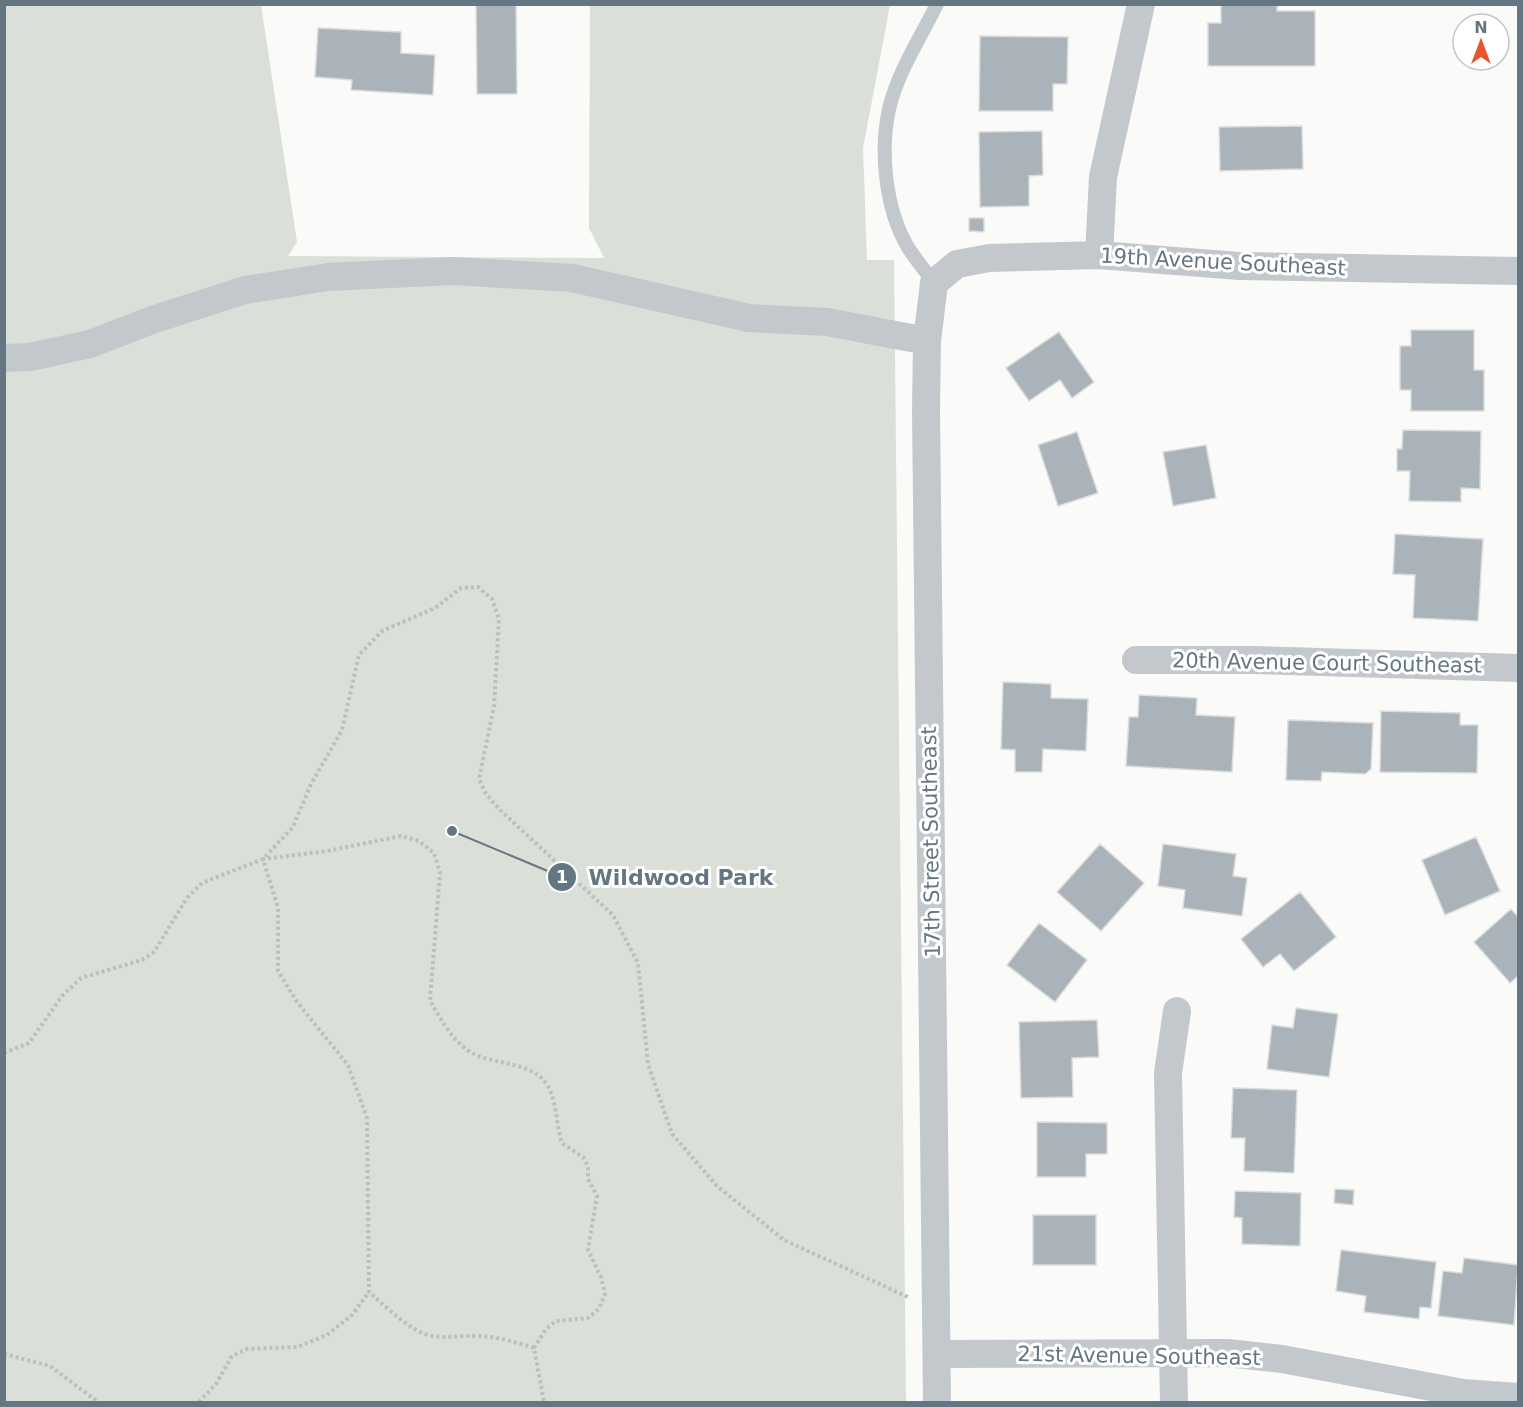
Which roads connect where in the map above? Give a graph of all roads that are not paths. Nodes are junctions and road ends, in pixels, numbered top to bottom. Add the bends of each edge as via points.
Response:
1 (937, 4) edge
2 (1141, 4) edge
3 (1099, 255) junction
4 (1518, 271) edge
5 (934, 283) junction
6 (927, 341) junction
7 (4, 358) edge
8 (1136, 660) dead end
9 (1518, 668) edge
10 (1177, 1011) dead end
11 (1173, 1352) junction
12 (937, 1354) junction
13 (1518, 1397) edge
14 (938, 1402) edge
15 (1174, 1402) edge

1 - 5 lane via 896,88 885,142 895,214 908,248
2 - 3 street via 1103,177
3 - 4 street, 19th Avenue Southeast via 1239,266
3 - 5 street, 19th Avenue Southeast via 989,258 957,264
5 - 6 street, 17th Street Southeast
6 - 7 street via 827,322 749,318 573,278 453,271 328,277 245,290 90,344 30,357
6 - 12 street, 17th Street Southeast
8 - 9 street, 20th Avenue Court Southeast
10 - 11 street via 1168,1073
11 - 12 street, 21st Avenue Southeast
11 - 13 street, 21st Avenue Southeast via 1282,1359 1430,1388
11 - 15 street
12 - 14 street, 17th Street Southeast

